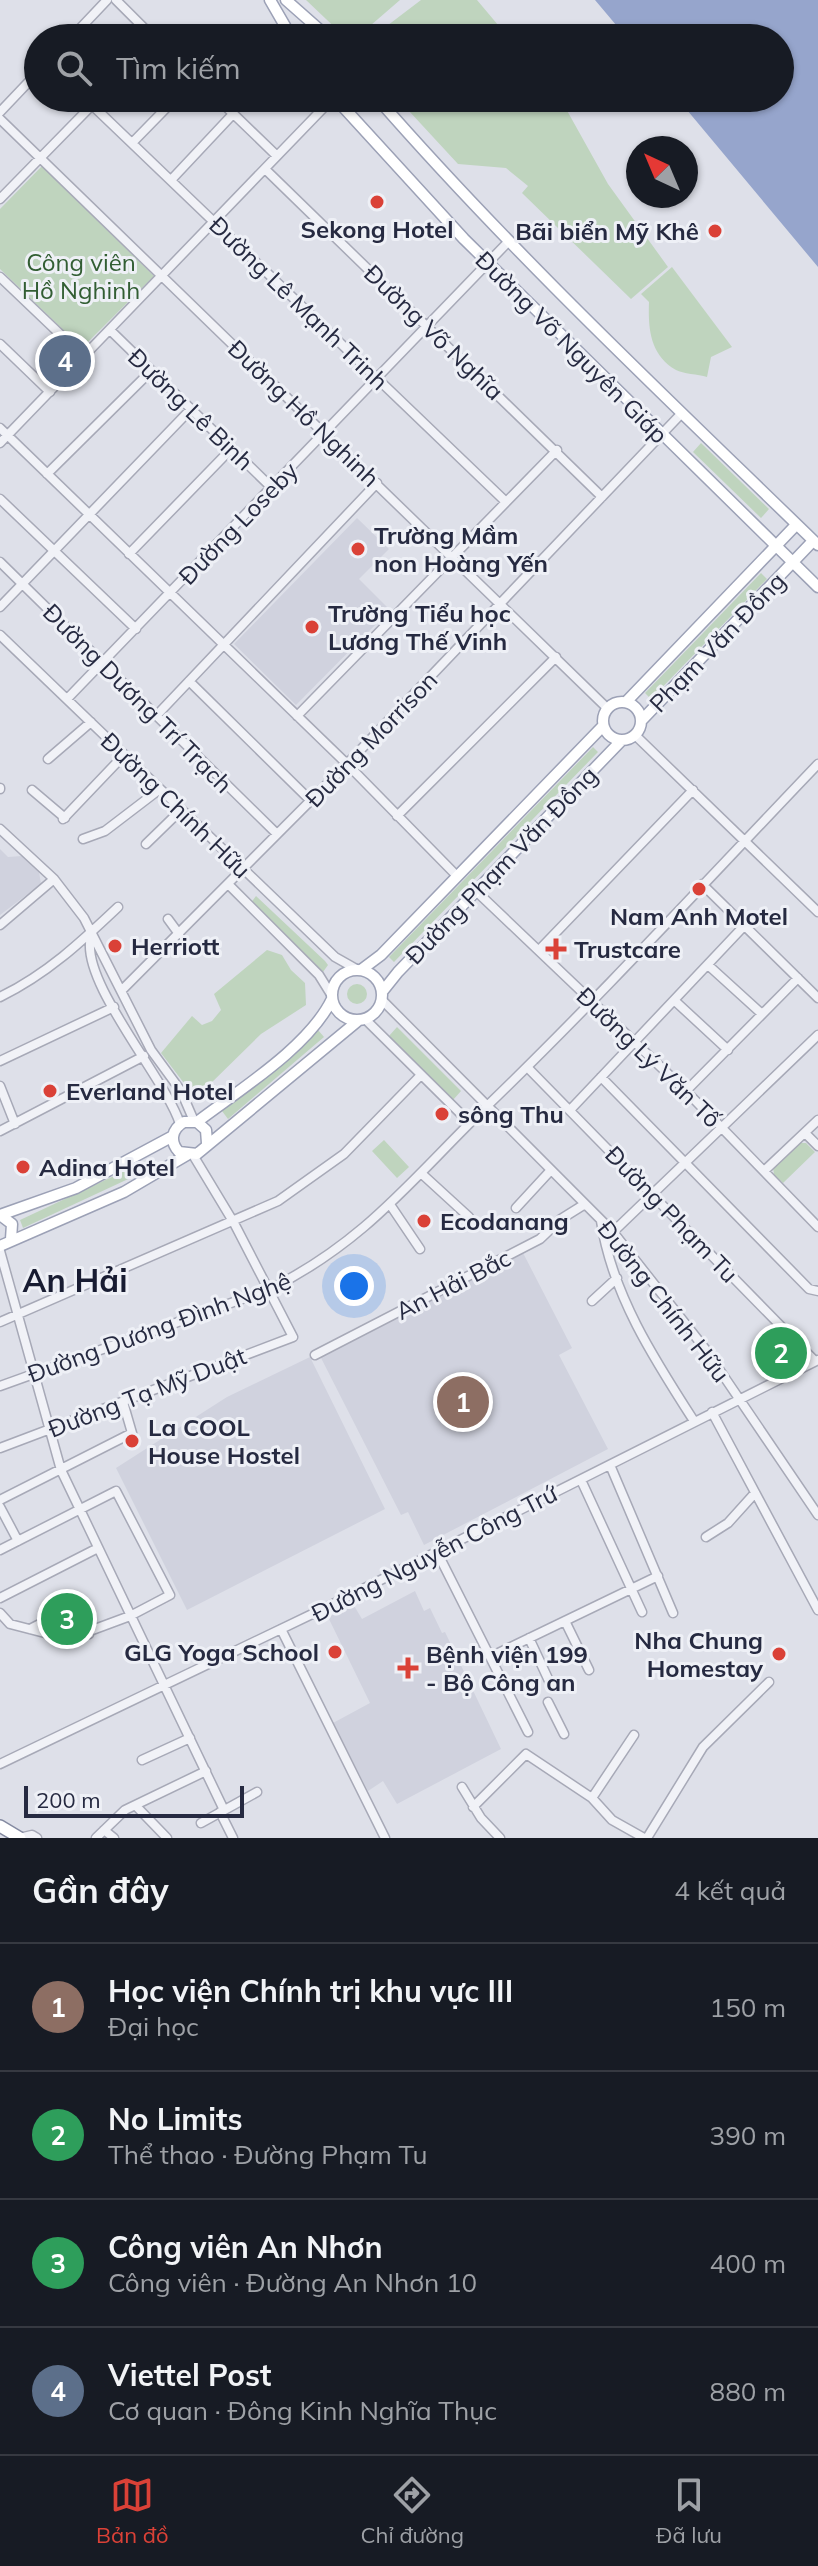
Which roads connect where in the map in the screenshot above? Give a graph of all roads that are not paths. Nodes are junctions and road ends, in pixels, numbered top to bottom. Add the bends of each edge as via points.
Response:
1 (107, 0) edge
2 (116, 0) edge
3 (270, 0) edge
4 (286, 0) edge
5 (84, 24) edge
6 (140, 24) edge
7 (284, 24) edge
8 (313, 24) edge
9 (24, 87) edge
10 (0, 112) edge
11 (86, 112) edge
12 (105, 112) edge
13 (162, 112) edge
14 (320, 112) edge
15 (347, 112) edge
16 (390, 112) edge
17 (233, 114) joint
18 (0, 119) edge
19 (133, 142) junction
20 (277, 156) junction
21 (41, 158) junction
22 (265, 169) junction
23 (172, 179) junction
24 (0, 199) edge
25 (216, 221) junction
26 (508, 242) junction
27 (488, 264) junction
28 (162, 275) junction
29 (0, 277) edge
30 (428, 328) junction
31 (110, 330) junction
32 (0, 344) edge
33 (84, 357) junction
34 (151, 371) junction
35 (377, 379) junction
36 (50, 392) junction
37 (191, 409) junction
38 (681, 414) junction
39 (0, 428) edge
40 (326, 432) junction
41 (8, 435) junction
42 (661, 435) junction
43 (0, 443) edge
44 (232, 448) junction
45 (557, 450) junction
46 (47, 474) junction
47 (377, 483) junction
48 (272, 488) junction
49 (602, 497) junction
50 (0, 499) edge
51 (505, 501) junction
52 (90, 515) junction
53 (796, 525) junction
54 (816, 543) edge
55 (776, 546) junction
56 (54, 552) junction
57 (129, 554) junction
58 (452, 556) junction
59 (0, 562) edge
60 (793, 562) junction
61 (23, 584) junction
62 (818, 587) edge
63 (170, 593) junction
64 (502, 604) junction
65 (0, 607) edge
66 (136, 629) junction
67 (0, 635) edge
68 (223, 646) junction
69 (556, 657) junction
70 (102, 663) junction
71 (189, 681) junction
72 (67, 699) junction
73 (626, 702) junction
74 (607, 708) junction
75 (156, 716) junction
76 (297, 716) junction
77 (641, 721) junction
78 (91, 722) junction
79 (603, 726) junction
80 (635, 735) junction
81 (621, 741) junction
82 (124, 755) junction
83 (48, 759) dead end
84 (347, 764) junction
85 (818, 764) edge
86 (160, 789) junction
87 (32, 790) dead end
88 (693, 790) junction
89 (310, 800) junction
90 (181, 810) junction
91 (397, 816) junction
92 (0, 829) edge
93 (277, 834) junction
94 (83, 839) dead end
95 (744, 840) junction
96 (146, 844) dead end
97 (242, 870) junction
98 (457, 876) junction
99 (54, 879) junction
100 (228, 884) junction
101 (702, 884) junction
102 (476, 891) junction
103 (118, 907) dead end
104 (818, 912) edge
105 (168, 919) dead end
106 (0, 925) edge
107 (744, 926) junction
108 (179, 934) junction
109 (91, 937) junction
110 (540, 949) junction
111 (708, 965) junction
112 (359, 970) junction
113 (798, 978) junction
114 (122, 990) junction
115 (382, 996) junction
116 (0, 997) edge
117 (332, 998) junction
118 (818, 998) edge
119 (591, 1000) junction
120 (675, 1001) junction
121 (114, 1007) junction
122 (762, 1014) junction
123 (362, 1019) junction
124 (818, 1035) edge
125 (634, 1043) junction
126 (151, 1050) junction
127 (728, 1050) junction
128 (141, 1058) junction
129 (0, 1061) edge
130 (528, 1068) junction
131 (420, 1076) junction
132 (601, 1077) junction
133 (0, 1086) edge
134 (686, 1091) junction
135 (487, 1106) junction
136 (571, 1109) junction
137 (818, 1120) edge
138 (195, 1122) junction
139 (470, 1123) junction
140 (15, 1124) junction
141 (180, 1124) junction
142 (723, 1129) junction
143 (0, 1131) edge
144 (805, 1133) junction
145 (173, 1136) junction
146 (818, 1146) edge
147 (197, 1151) junction
148 (687, 1163) junction
149 (551, 1170) junction
150 (764, 1171) junction
151 (422, 1174) junction
152 (653, 1195) junction
153 (585, 1204) junction
154 (391, 1206) junction
155 (516, 1208) dead end
156 (0, 1215) edge
157 (469, 1217) dead end
158 (601, 1220) junction
159 (234, 1223) junction
160 (818, 1227) edge
161 (613, 1232) junction
162 (11, 1239) junction
163 (0, 1249) edge
164 (420, 1249) dead end
165 (617, 1278) junction
166 (270, 1289) junction
167 (818, 1291) edge
168 (592, 1301) dead end
169 (20, 1315) junction
170 (0, 1322) edge
171 (315, 1355) dead end
172 (816, 1361) edge
173 (35, 1373) junction
174 (0, 1386) edge
175 (740, 1397) junction
176 (123, 1402) junction
177 (712, 1412) junction
178 (694, 1421) junction
179 (51, 1428) junction
180 (0, 1448) edge
181 (610, 1465) junction
182 (61, 1470) junction
183 (581, 1480) junction
184 (755, 1493) junction
185 (0, 1500) edge
186 (0, 1507) edge
187 (79, 1511) junction
188 (818, 1515) edge
189 (706, 1537) dead end
190 (18, 1541) junction
191 (96, 1549) junction
192 (0, 1550) edge
193 (437, 1552) junction
194 (658, 1576) junction
195 (631, 1589) junction
196 (0, 1598) edge
197 (818, 1609) edge
198 (642, 1612) dead end
199 (0, 1613) edge
200 (673, 1613) dead end
201 (130, 1616) junction
202 (565, 1621) junction
203 (281, 1629) junction
204 (30, 1630) junction
205 (89, 1634) junction
206 (529, 1638) junction
207 (490, 1657) junction
208 (589, 1670) dead end
209 (769, 1682) dead end
210 (550, 1683) dead end
211 (165, 1687) junction
212 (548, 1702) dead end
213 (528, 1732) dead end
214 (564, 1734) dead end
215 (634, 1735) dead end
216 (190, 1738) junction
217 (142, 1760) dead end
218 (0, 1764) edge
219 (206, 1771) junction
220 (462, 1787) dead end
221 (257, 1792) dead end
222 (592, 1798) junction
223 (136, 1806) junction
224 (473, 1807) junction
225 (222, 1811) junction
226 (201, 1823) dead end
227 (0, 1826) edge
228 (104, 1830) junction
229 (20, 1838) edge
230 (37, 1838) edge
231 (96, 1838) edge
232 (114, 1838) edge
233 (167, 1838) edge
234 (233, 1838) edge
235 (385, 1838) edge
236 (500, 1838) edge
237 (646, 1838) edge

1 - 5 street
2 - 6 street
3 - 7 main road
4 - 8 main road
9 - 10 street
11 - 21 street
12 - 19 street, Đường Lê Mạnh Trinh
13 - 19 street
14 - 20 street
15 - 27 main road, Đường Võ Nguyên Giáp
16 - 26 main road, Đường Võ Nguyên Giáp
17 - 20 street
17 - 23 street
18 - 21 street, Đường Hồ Nghinh
19 - 23 street, Đường Lê Mạnh Trinh
20 - 22 street
21 - 24 street
21 - 28 street, Đường Hồ Nghinh
22 - 25 street
22 - 30 street, Đường Võ Nghĩa
23 - 25 street, Đường Lê Mạnh Trinh
25 - 28 street
25 - 35 street, Đường Lê Mạnh Trinh
26 - 27 street, Đường Loseby
26 - 38 main road, Đường Võ Nguyên Giáp
27 - 30 street, Đường Loseby
27 - 42 main road, Đường Võ Nguyên Giáp
28 - 31 street
28 - 40 street, Đường Hồ Nghinh
29 - 33 street
30 - 35 street, Đường Loseby
30 - 45 street, Đường Võ Nghĩa
31 - 33 street
31 - 34 street, Đường Lê Binh
32 - 36 street
33 - 36 street
34 - 37 street, Đường Lê Binh
34 - 46 street
35 - 40 street, Đường Loseby
35 - 51 street, Đường Lê Mạnh Trinh
36 - 41 street
37 - 44 street, Đường Lê Binh
37 - 52 street
38 - 42 street, Đường Morrison
38 - 53 main road, Đường Võ Nguyên Giáp
39 - 41 street
40 - 47 street, Đường Hồ Nghinh
40 - 48 street, Đường Loseby
41 - 43 street
41 - 46 street
42 - 49 street, Đường Morrison
42 - 55 main road, Đường Võ Nguyên Giáp
44 - 48 street, Đường Lê Binh
44 - 57 street
45 - 49 street, Đường Võ Nghĩa
45 - 51 street
46 - 52 street
47 - 58 street, Đường Hồ Nghinh
47 - 68 street
48 - 63 street, Đường Loseby
49 - 64 street, Đường Morrison
50 - 56 street
51 - 58 street
52 - 56 street
52 - 57 street
53 - 54 main road, Đường Võ Nguyên Giáp
53 - 55 main road
54 - 60 main road
55 - 60 main road, Đường Võ Nguyên Giáp
55 - 73 main road, Phạm Văn Đồng
56 - 61 street
56 - 66 street
57 - 63 street
58 - 64 street, Đường Hồ Nghinh
58 - 76 street
59 - 61 street, Đường Dương Trí Trạch
60 - 62 main road, Đường Võ Nguyên Giáp
60 - 77 main road, Phạm Văn Đồng
61 - 65 street
61 - 70 street, Đường Dương Trí Trạch
63 - 66 street, Đường Loseby
63 - 68 street
64 - 69 street, Đường Hồ Nghinh
64 - 84 street, Đường Morrison
66 - 70 street, Đường Loseby
67 - 72 street, Đường Chính Hữu
68 - 71 street
68 - 76 street
69 - 74 street, Đường Hồ Nghinh
69 - 91 street
70 - 72 street, Đường Loseby
70 - 75 street, Đường Dương Trí Trạch
71 - 75 street
71 - 89 street
72 - 78 street, Đường Chính Hữu
73 - 74 main road
73 - 77 main road
74 - 79 main road
75 - 93 street, Đường Dương Trí Trạch
76 - 84 street
77 - 80 main road
78 - 82 street, Đường Chính Hữu
78 - 83 street
79 - 81 main road
79 - 98 main road, Đường Phạm Văn Đồng
80 - 81 main road
80 - 88 street
81 - 102 main road, Đường Phạm Văn Đồng
82 - 86 street, Đường Chính Hữu
82 - 87 street via 64,818
84 - 89 street, Đường Morrison
84 - 91 street
85 - 95 street
86 - 90 street, Đường Chính Hữu
86 - 94 street via 105,831
88 - 95 street
88 - 110 street
89 - 93 street, Đường Morrison
90 - 96 street
90 - 97 street, Đường Chính Hữu
91 - 98 street
92 - 99 street
93 - 97 street, Đường Morrison
95 - 101 street
95 - 104 street
97 - 100 street, Đường Morrison
97 - 112 street, Đường Chính Hữu via 335,957
98 - 112 main road, Đường Phạm Văn Đồng via 381,955
99 - 106 street
99 - 109 street via 84,918
100 - 108 street, Đường Morrison
100 - 117 street, Đường Chính Hữu via 319,975
101 - 107 street
101 - 119 street
102 - 110 street, Đường Lý Văn Tố
102 - 115 main road, Đường Phạm Văn Đồng
103 - 109 street
105 - 108 street
107 - 111 street
107 - 113 street
108 - 114 street, Đường Morrison
109 - 114 street
109 - 116 street
109 - 121 street via 87,950
110 - 119 street, Đường Lý Văn Tố
111 - 120 street
111 - 122 street
112 - 115 main road via 377,979
112 - 117 main road via 339,977
113 - 118 street
113 - 122 street
114 - 126 street
115 - 123 main road via 376,1011
115 - 135 street, Đường Chính Hữu
117 - 123 main road via 342,1015
117 - 138 main road via 323,1016 296,1042
119 - 125 street, Đường Lý Văn Tố
119 - 130 street
120 - 125 street
120 - 127 street
121 - 128 street
121 - 129 street
122 - 127 street
123 - 131 street
123 - 147 main road
124 - 142 street
125 - 132 street
125 - 134 street, Đường Lý Văn Tố
126 - 128 street
126 - 138 street via 181,1091
127 - 134 street
128 - 140 street
128 - 141 street
130 - 135 street
130 - 136 street, Đường Phạm Tu
131 - 139 street
131 - 159 street via 344,1154 278,1201
132 - 136 street
132 - 148 street
133 - 140 street
134 - 142 street, Đường Lý Văn Tố
135 - 139 street
135 - 149 street, Đường Chính Hữu
136 - 152 street, Đường Phạm Tu
137 - 144 street
138 - 141 main road
138 - 147 main road via 206,1130
139 - 151 street, Đường Dương Đình Nghệ
140 - 143 street
141 - 145 main road
142 - 148 street
142 - 150 street, Đường Lý Văn Tố
144 - 146 street
144 - 150 street
145 - 147 main road via 176,1149
145 - 156 main road via 76,1188
147 - 159 street via 201,1169
147 - 162 main road via 124,1192
148 - 152 street
148 - 167 street via 809,1289
149 - 153 street, Đường Chính Hữu
149 - 155 street
150 - 160 street, Đường Lý Văn Tố
151 - 154 street, Đường Dương Đình Nghệ
151 - 157 street
152 - 161 street
152 - 172 street, Đường Phạm Tu
153 - 158 street, Đường Chính Hữu
153 - 171 street, An Hải Bắc via 540,1239
154 - 164 street
154 - 166 street, Đường Dương Đình Nghệ via 308,1270
156 - 162 main road via 12,1224
158 - 161 street, Đường Chính Hữu
158 - 165 street via 606,1257
159 - 166 street
159 - 169 street
161 - 175 street, Đường Chính Hữu
162 - 163 main road
163 - 169 street
165 - 168 street
165 - 178 street via 646,1346
166 - 173 street, Đường Dương Đình Nghệ
166 - 176 street, Đường Tạ Mỹ Duật via 293,1337
169 - 170 street
169 - 173 street
172 - 175 street, Đường Nguyễn Công Trứ
173 - 174 street, Đường Dương Đình Nghệ
173 - 179 street
175 - 177 street, Đường Nguyễn Công Trứ
175 - 188 street, Đường Chính Hữu
176 - 179 street, Đường Tạ Mỹ Duật
176 - 182 street via 132,1433
177 - 178 street, Đường Nguyễn Công Trứ
177 - 184 street
178 - 181 street, Đường Nguyễn Công Trứ
179 - 180 street, Đường Tạ Mỹ Duật
179 - 182 street
181 - 183 street, Đường Nguyễn Công Trứ
181 - 194 street
182 - 185 street
182 - 187 street
183 - 193 street, Đường Nguyễn Công Trứ
183 - 195 street
184 - 189 street via 728,1523
184 - 197 street
186 - 190 street
187 - 190 street
187 - 191 street
187 - 201 street via 116,1491 170,1595
190 - 192 street
191 - 196 street
191 - 201 street
193 - 203 street, Đường Nguyễn Công Trứ
193 - 207 street
194 - 195 street
194 - 200 street
195 - 198 street
195 - 202 street
199 - 204 street via 10,1624
201 - 205 street
201 - 211 street
202 - 206 street
202 - 208 street
203 - 211 street, Đường Nguyễn Công Trứ
203 - 235 street
204 - 205 street via 68,1639
204 - 205 street via 75,1606
206 - 207 street
206 - 210 street
207 - 213 street
209 - 237 street via 703,1747
211 - 216 street
211 - 218 street, Đường Nguyễn Công Trứ
212 - 214 street
215 - 222 street
216 - 217 street
216 - 219 street
219 - 223 street
219 - 225 street
220 - 224 street
221 - 225 street
222 - 224 street via 526,1754
222 - 237 street via 612,1820
223 - 228 street
223 - 233 street
224 - 236 street
225 - 226 street
225 - 234 street
227 - 229 highway
228 - 231 street
228 - 232 street
229 - 230 street

